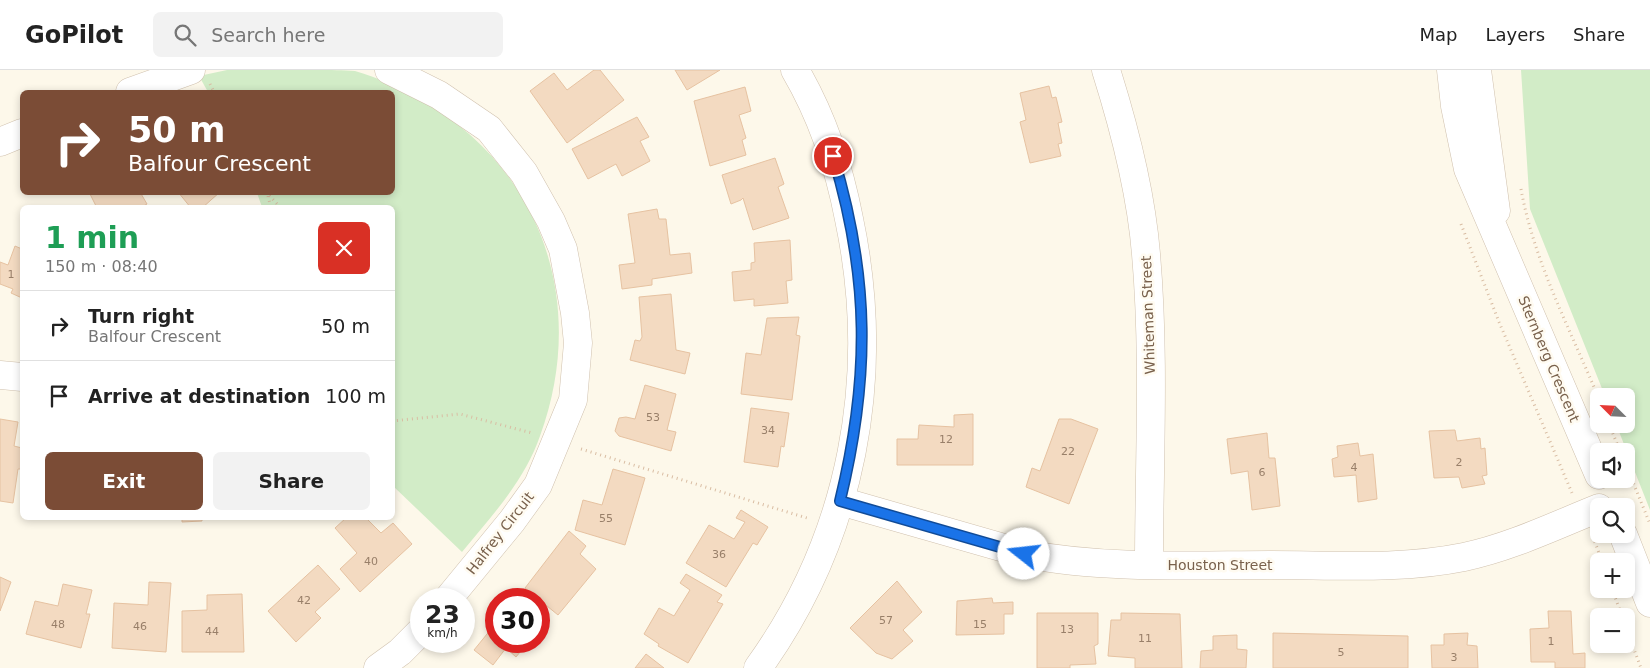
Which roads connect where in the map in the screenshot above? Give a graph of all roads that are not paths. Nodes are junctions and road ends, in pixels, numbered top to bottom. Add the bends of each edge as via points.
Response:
1 (191, 70) edge
2 (389, 70) edge
3 (795, 70) edge
4 (1106, 70) edge
5 (1451, 70) edge
6 (1477, 70) edge
7 (139, 83) edge
8 (20, 134) edge
9 (0, 142) edge
10 (1501, 242) junction
11 (0, 375) edge
12 (20, 377) edge
13 (1590, 455) edge
14 (1590, 508) edge
15 (836, 513) junction
16 (1627, 543) edge
17 (1149, 565) junction
18 (457, 588) edge
19 (1650, 603) edge
20 (410, 642) edge
21 (378, 668) edge
22 (758, 668) edge

1 - 7 street
2 - 18 street, Halfrey Circuit via 439,95 489,129 524,173 551,221 563,250 572,292 578,342 572,400 538,484
3 - 15 street via 808,92 843,187 858,265 864,321 861,378 850,457
4 - 17 street, Whiteman Street via 1132,162 1146,254 1150,346
5 - 10 street, Sternberg Crescent via 1468,169
6 - 10 street, Sternberg Crescent
8 - 9 street
10 - 13 street, Sternberg Crescent
11 - 12 street
14 - 17 street, Houston Street via 1545,531 1462,558 1402,565
15 - 17 street, Houston Street via 1054,560
15 - 22 street via 814,573 778,640
16 - 19 street
20 - 21 street

